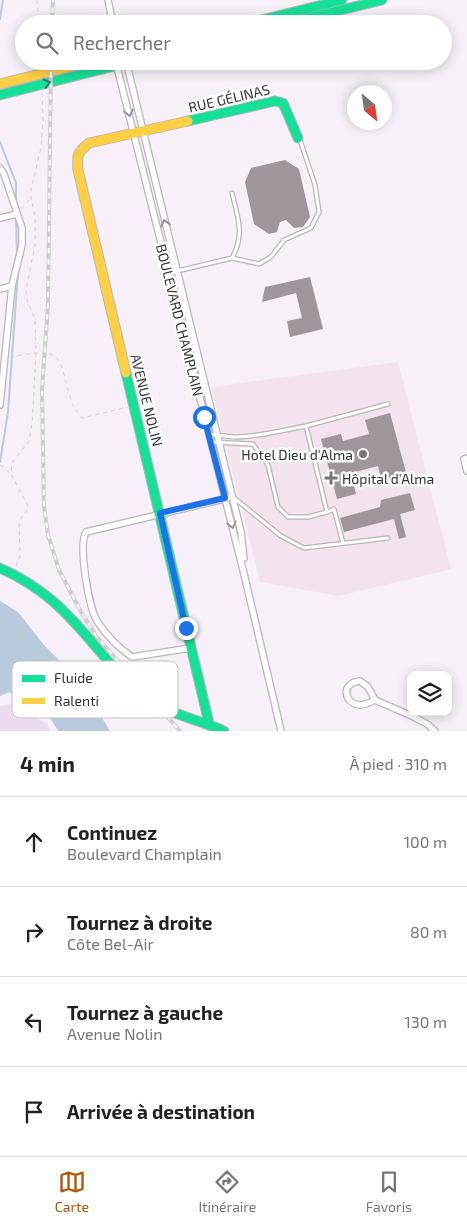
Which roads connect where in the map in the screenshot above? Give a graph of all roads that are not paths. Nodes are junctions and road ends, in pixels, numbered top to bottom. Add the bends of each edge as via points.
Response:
1 (108, 0) edge
2 (342, 0) edge
3 (382, 0) edge
4 (366, 2) edge
5 (306, 14) junction
6 (111, 15) edge
7 (300, 15) edge
8 (57, 70) edge
9 (96, 70) edge
10 (126, 70) edge
11 (126, 70) edge
12 (0, 84) edge
13 (0, 95) edge
14 (139, 133) junction
15 (298, 138) joint
16 (0, 168) edge
17 (232, 193) dead end
18 (18, 214) junction
19 (0, 218) edge
20 (232, 258) junction
21 (177, 271) junction
22 (169, 273) junction
23 (12, 286) junction
24 (0, 289) edge
25 (2, 358) edge
26 (388, 404) dead end
27 (0, 405) edge
28 (306, 426) junction
29 (217, 434) junction
30 (209, 435) junction
31 (211, 442) junction
32 (219, 442) junction
33 (465, 458) edge
34 (467, 472) edge
35 (232, 497) junction
36 (225, 498) junction
37 (327, 512) junction
38 (160, 513) junction
39 (388, 538) dead end
40 (343, 543) junction
41 (0, 568) edge
42 (245, 578) junction
43 (191, 648) junction
44 (109, 661) edge
45 (375, 700) junction
46 (178, 712) edge
47 (209, 723) junction
48 (224, 731) edge
49 (281, 731) edge
50 (435, 731) edge

1 - 6 street
2 - 5 street
3 - 4 street
4 - 5 street
5 - 7 street
8 - 12 street
13 -> 9 street
10 -> 14 street, BOULEVARD CHAMPLAIN
11 - 14 street, BOULEVARD CHAMPLAIN
14 - 15 street, RUE GÉLINAS via 275,101 283,103
21 -> 14 street, BOULEVARD CHAMPLAIN
14 - 22 street, BOULEVARD CHAMPLAIN
14 - 38 street, AVENUE NOLIN via 89,142 77,156
15 - 20 lane via 319,212 311,228 284,240 271,257 259,264
16 - 18 street
17 - 20 lane via 240,234
18 - 19 street
18 - 23 street via 22,244
20 - 21 lane
21 - 22 lane
21 - 29 street, BOULEVARD CHAMPLAIN
22 - 30 street, BOULEVARD CHAMPLAIN
23 - 24 street
23 - 25 street
25 - 27 street
26 - 28 lane
28 - 29 lane via 253,436
28 - 37 lane
29 - 30 lane
29 - 32 street, BOULEVARD CHAMPLAIN
30 - 31 street, BOULEVARD CHAMPLAIN
31 - 32 lane
31 - 36 street, BOULEVARD CHAMPLAIN
32 - 35 street, BOULEVARD CHAMPLAIN
32 - 37 lane via 253,444 268,465 278,507 288,516 308,517
33 - 34 street
35 - 36 street
35 - 40 lane via 281,536 304,548
35 - 42 street, BOULEVARD CHAMPLAIN via 241,532
36 - 38 street
36 -> 42 street, BOULEVARD CHAMPLAIN
37 - 40 lane via 334,509
38 - 43 street, AVENUE NOLIN
38 - 43 street via 84,534 82,548 91,607 97,621 132,657
39 - 40 lane
41 - 44 street via 37,586
42 - 49 street, BOULEVARD CHAMPLAIN
43 - 47 street, AVENUE NOLIN
45 - 45 street via 368,687 360,681 348,685 347,696 356,704
45 - 50 street via 412,716
46 - 47 street
47 - 48 street

